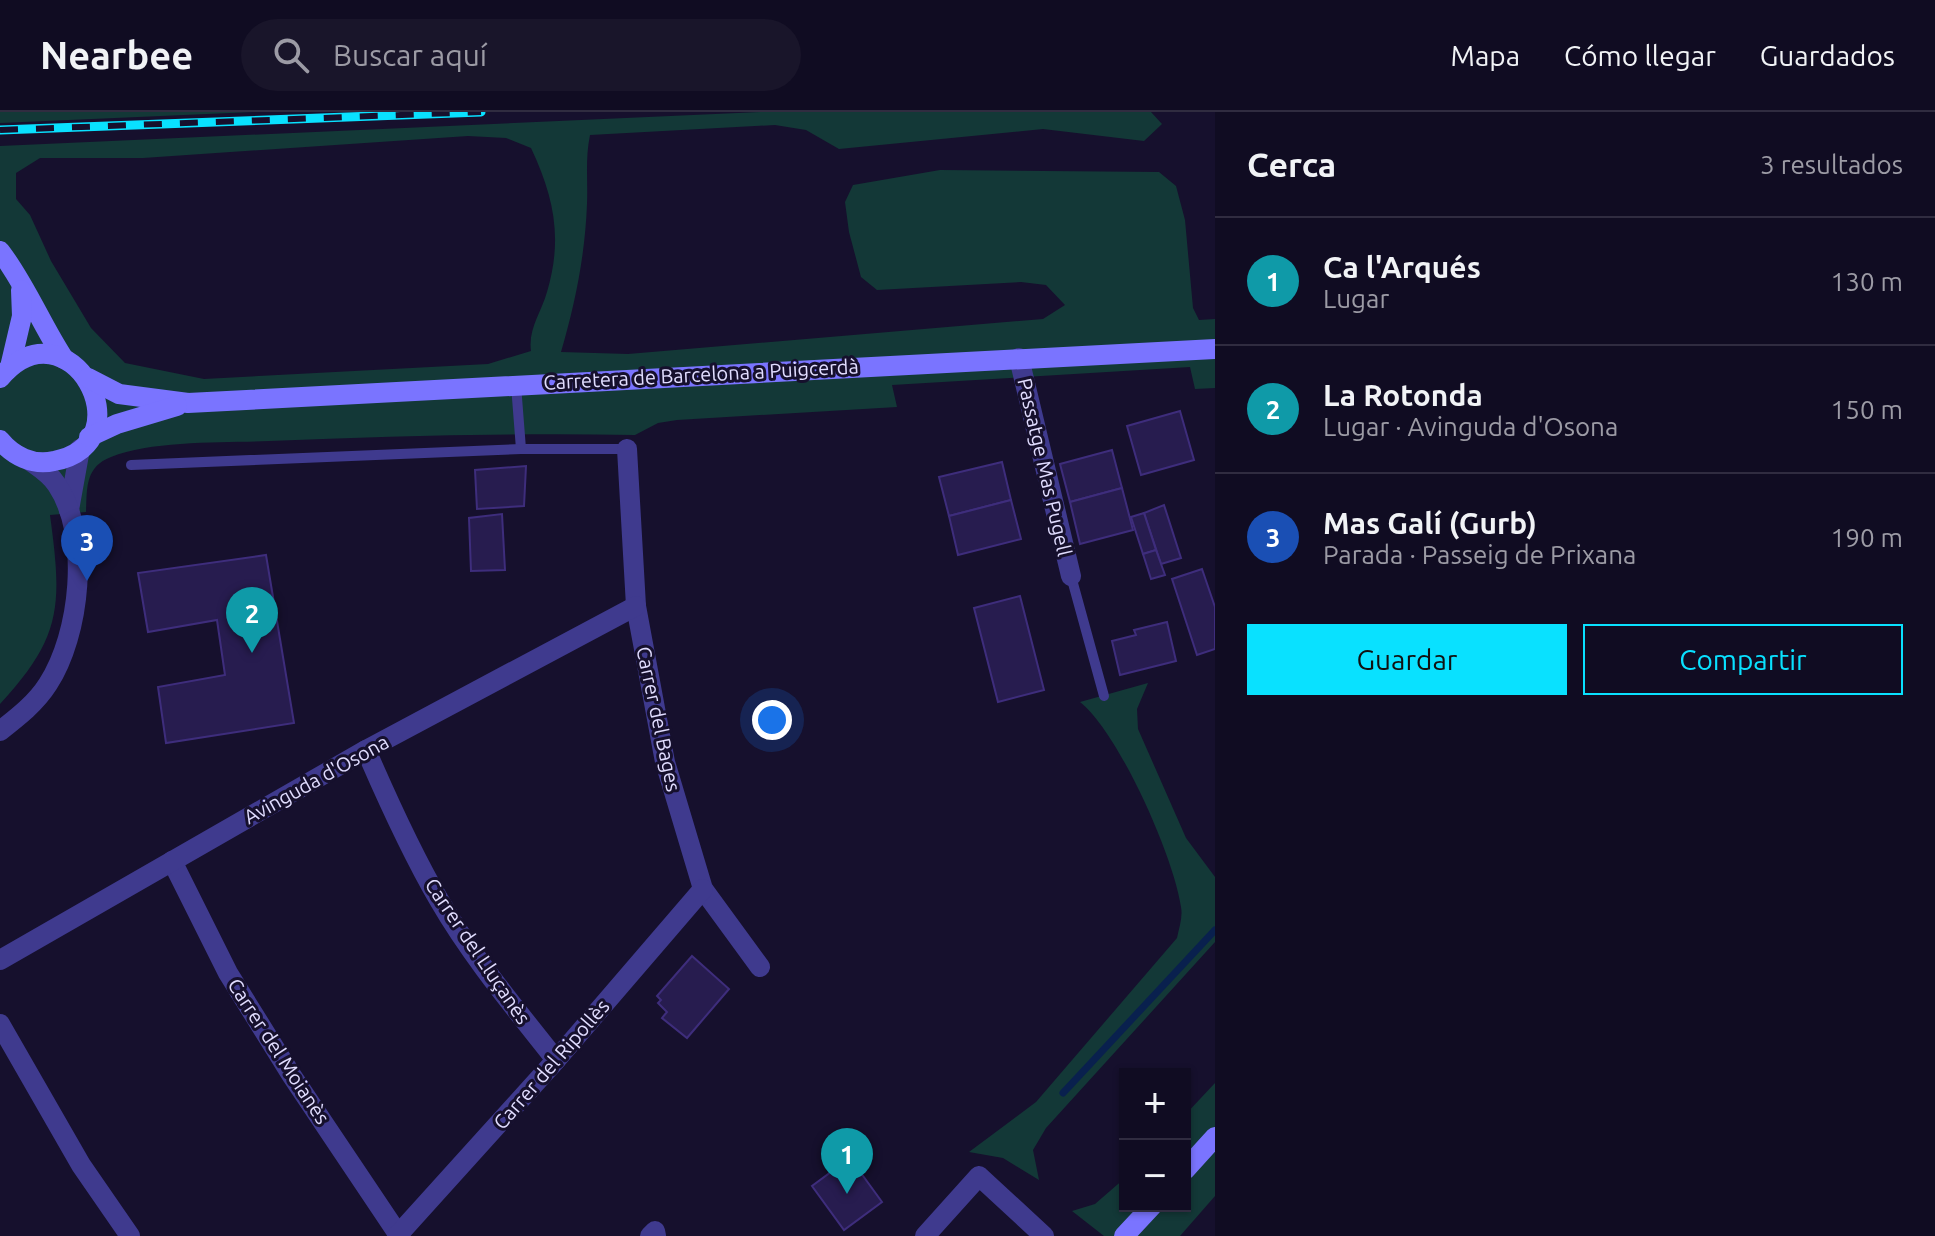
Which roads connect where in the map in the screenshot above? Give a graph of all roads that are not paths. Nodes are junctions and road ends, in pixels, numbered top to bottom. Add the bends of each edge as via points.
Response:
1 (0, 251) edge
2 (21, 278) junction
3 (1215, 349) edge
4 (1019, 358) junction
5 (64, 359) junction
6 (5, 372) edge
7 (88, 378) junction
8 (516, 383) junction
9 (188, 403) junction
10 (0, 440) edge
11 (85, 443) junction
12 (521, 449) junction
13 (627, 449) joint
14 (30, 461) junction
15 (131, 465) dead end
16 (68, 514) junction
17 (1071, 576) joint
18 (636, 606) junction
19 (1104, 696) dead end
20 (0, 731) edge
21 (366, 750) junction
22 (172, 861) junction
23 (703, 889) junction
24 (0, 960) edge
25 (760, 967) dead end
26 (0, 1024) edge
27 (556, 1060) junction
28 (1215, 1137) edge
29 (1191, 1163) edge
30 (1146, 1212) edge
31 (398, 1235) edge
32 (130, 1236) edge
33 (925, 1236) edge
34 (1044, 1236) edge
35 (1124, 1236) edge

1 - 2 street
2 - 5 street
2 - 6 street via 22,316
3 - 4 street, Carretera de Barcelona a Puigcerdà
4 - 8 street, Carretera de Barcelona a Puigcerdà
4 - 17 street, Passatge Mas Pugell
5 - 6 street via 35,355
5 - 7 street, Carretera de Barcelona a Puigcerdà
7 - 9 street, Carretera de Barcelona a Puigcerdà via 119,394
7 - 11 street via 97,408
8 - 9 street, Carretera de Barcelona a Puigcerdà
8 - 12 lane
9 - 11 street, Carretera de Barcelona a Puigcerdà via 117,424
10 - 14 street
11 - 14 street, Carretera de Barcelona a Puigcerdà via 58,461
11 - 16 street
12 - 13 lane
12 - 15 lane
13 - 18 street, Carrer del Bages
14 - 16 street via 59,487
16 - 20 street via 78,595 66,650 38,697
17 - 19 lane
18 - 21 street, Avinguda d'Osona
18 - 23 street, Carrer del Bages via 665,762
21 - 22 street, Avinguda d'Osona
21 - 27 street, Carrer del Lluçanès via 440,902
22 - 24 street, Avinguda d'Osona
22 - 31 street, Carrer del Moianès via 228,973
23 - 25 street, Carrer del Bages
23 - 27 street, Carrer del Ripollès
26 - 32 street
27 - 31 street, Carrer del Ripollès
28 - 29 street
30 - 35 street
33 - 34 street via 979,1176

